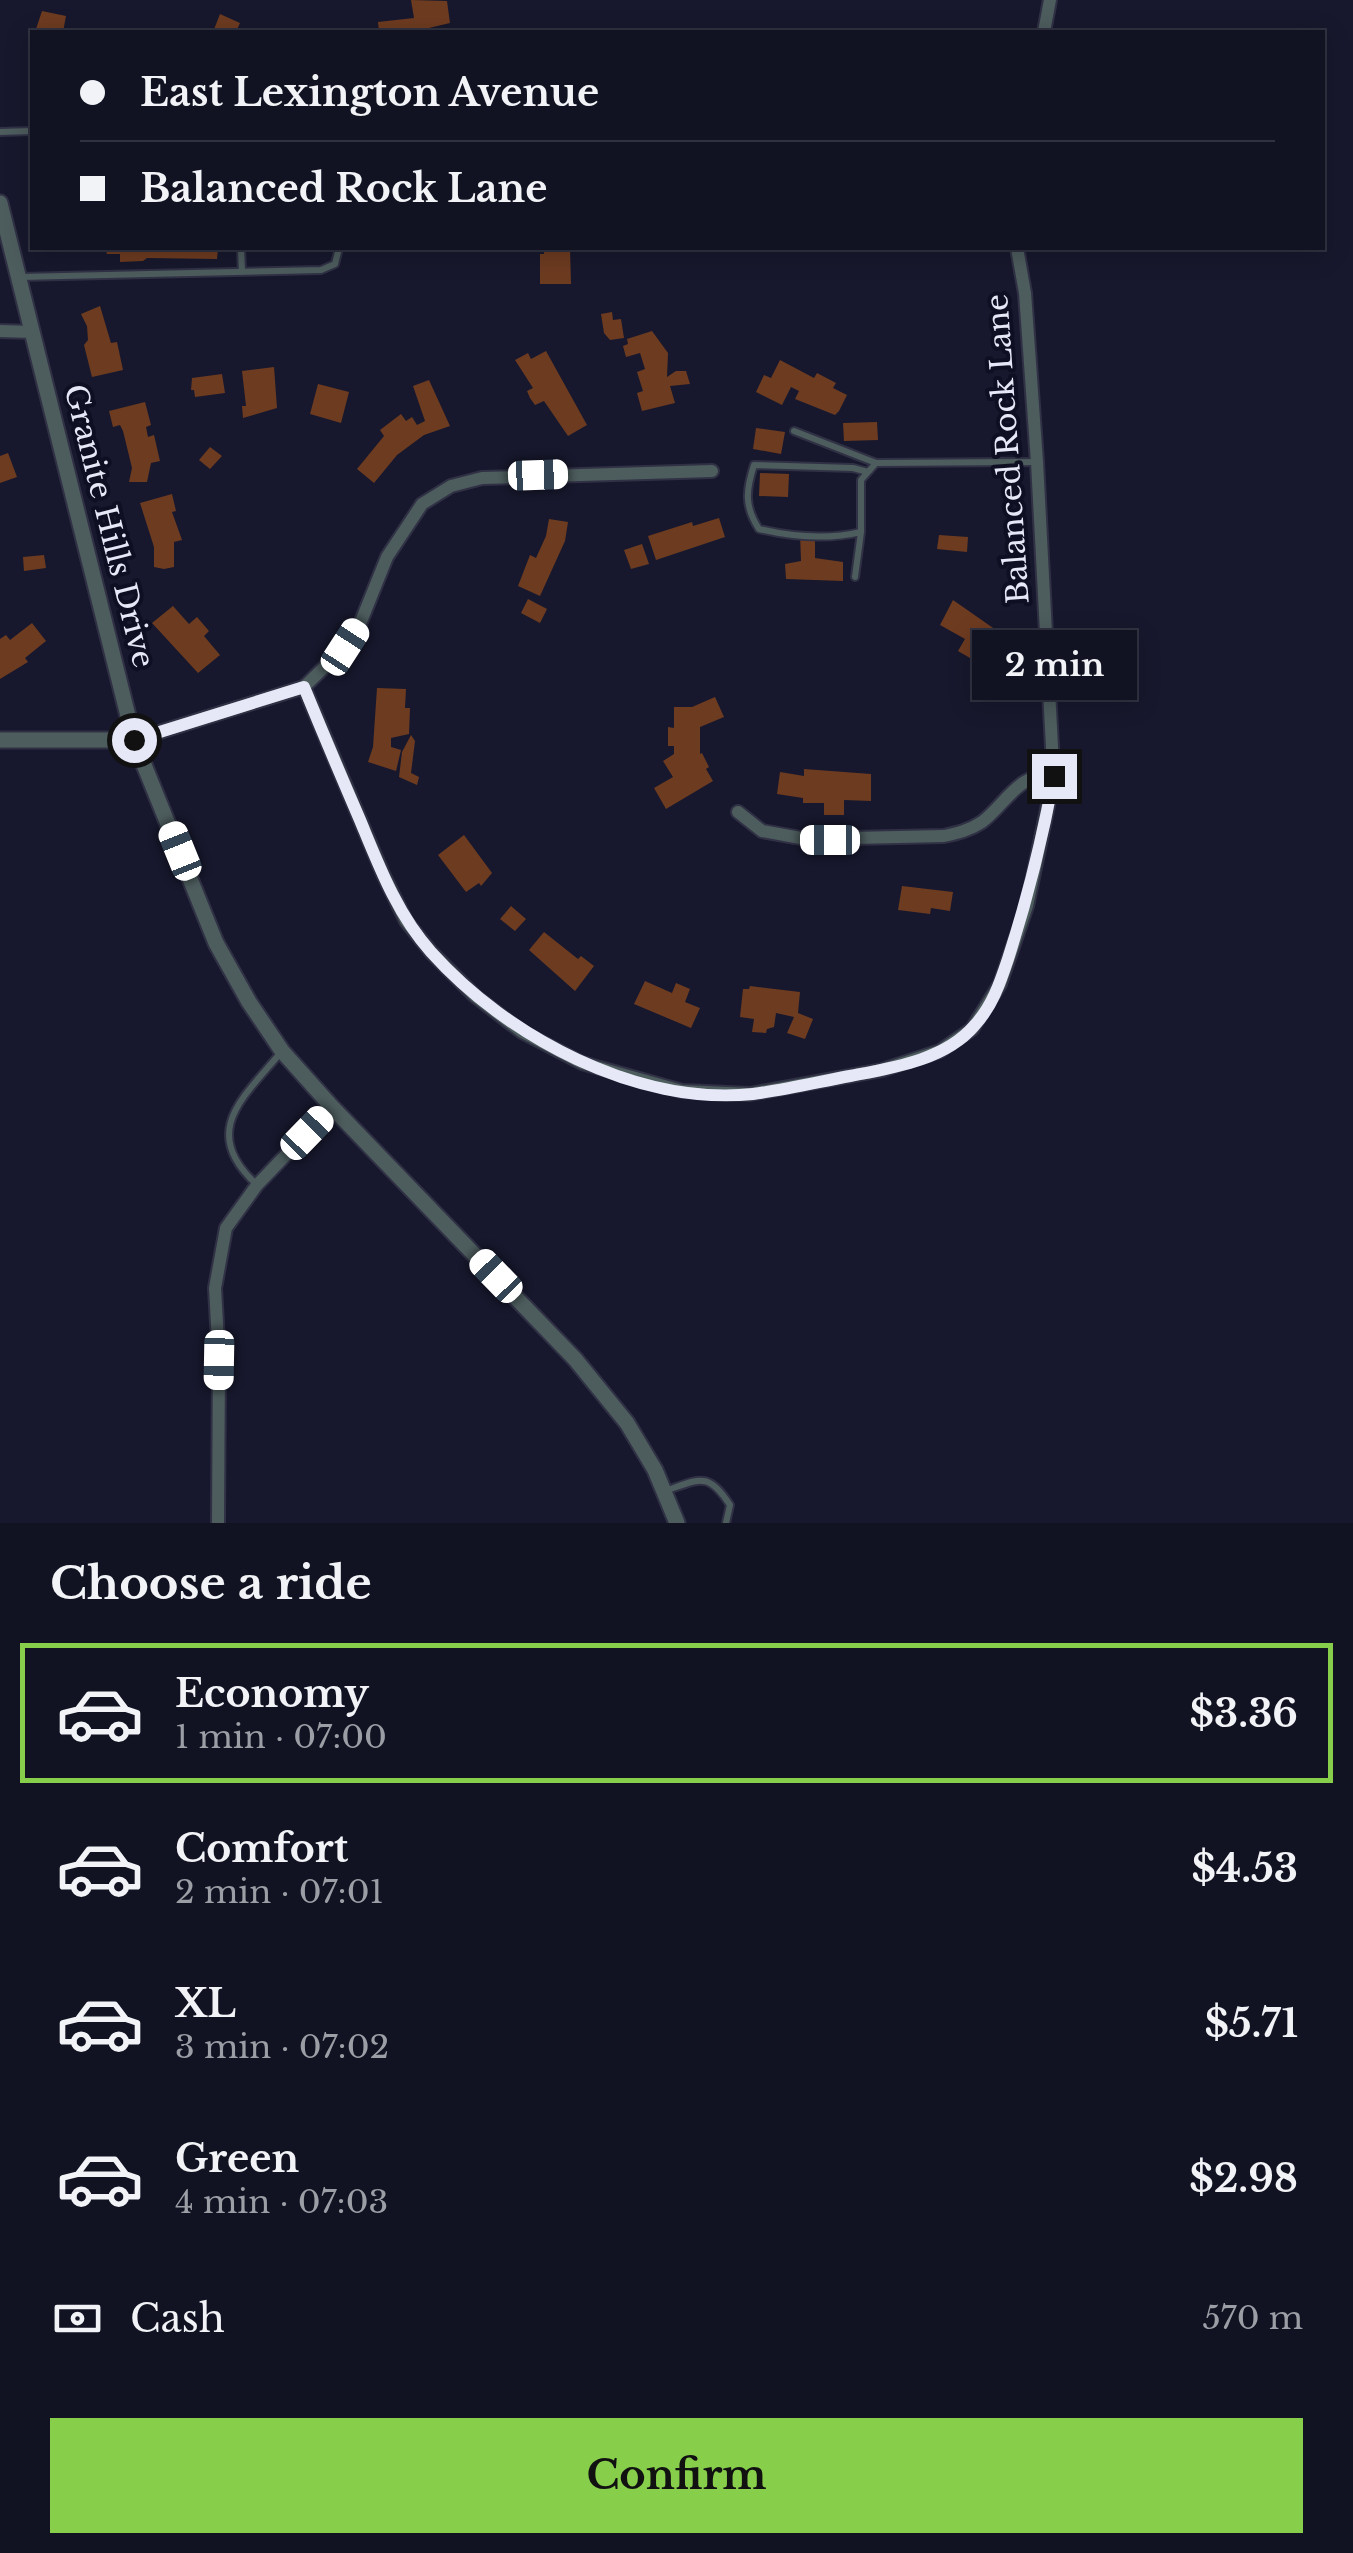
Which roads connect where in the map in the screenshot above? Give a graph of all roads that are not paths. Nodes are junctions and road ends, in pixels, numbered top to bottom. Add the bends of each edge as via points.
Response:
1 (1050, 0) edge
2 (1044, 30) edge
3 (0, 132) edge
4 (30, 132) edge
5 (0, 203) edge
6 (241, 250) edge
7 (339, 250) edge
8 (1017, 250) edge
9 (242, 272) junction
10 (19, 277) junction
11 (0, 332) edge
12 (32, 332) junction
13 (794, 431) dead end
14 (1037, 462) junction
15 (876, 463) junction
16 (712, 471) dead end
17 (868, 472) junction
18 (862, 532) junction
19 (855, 576) dead end
20 (304, 687) junction
21 (0, 740) edge
22 (134, 740) junction
23 (1053, 771) junction
24 (738, 812) dead end
25 (282, 1051) junction
26 (332, 1107) junction
27 (257, 1185) junction
28 (664, 1492) junction
29 (218, 1523) edge
30 (677, 1523) edge
31 (726, 1523) edge

1 - 2 street
3 - 4 lane
5 - 10 street, Granite Hills Drive
6 - 9 lane
7 - 9 lane via 334,264 321,270
8 - 14 street, Balanced Rock Lane
9 - 10 lane
10 - 12 street, Granite Hills Drive
11 - 12 street
12 - 22 street, Granite Hills Drive
13 - 15 lane
14 - 15 lane
14 - 23 street, Balanced Rock Lane
15 - 17 lane
16 - 20 street via 482,478 451,486 422,504 387,556 360,624
17 - 18 lane via 861,480
17 - 18 lane via 754,464 746,488 747,512 758,529 839,538
18 - 19 lane
20 - 22 street
20 - 23 street, Balanced Rock Lane via 383,874 406,921 432,952 522,1032 582,1064 682,1091 750,1094 882,1070 940,1051 972,1029 1000,984 1027,906
21 - 22 street
22 - 25 street, Granite Hills Drive via 216,943
23 - 24 street via 1029,778 986,819 944,836 806,840 762,830
25 - 26 street, Granite Hills Drive
25 - 27 lane via 241,1097 228,1128 238,1168
26 - 27 street
26 - 28 street, Granite Hills Drive via 575,1359 627,1423
27 - 29 street via 226,1228 215,1288
28 - 30 street, Granite Hills Drive
28 - 31 lane via 712,1481 730,1505

